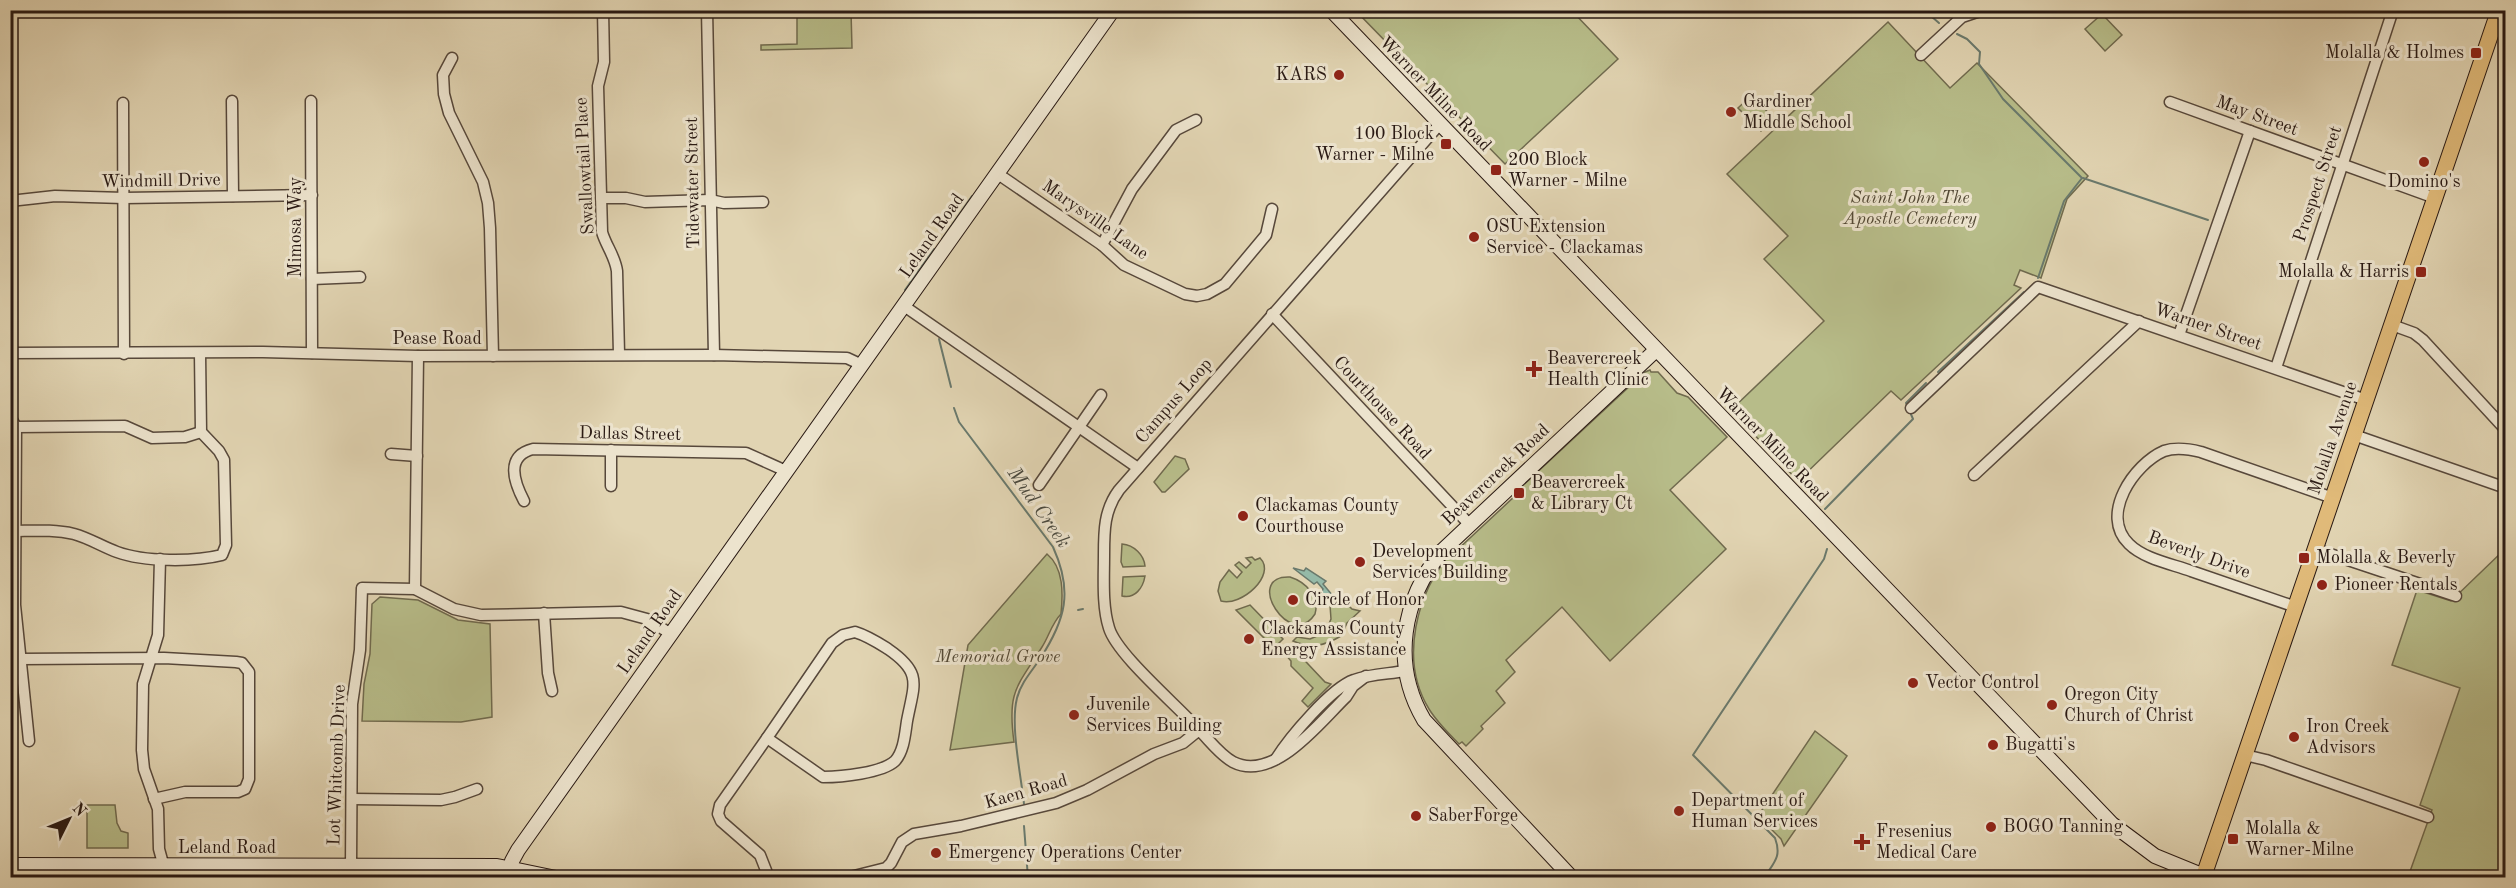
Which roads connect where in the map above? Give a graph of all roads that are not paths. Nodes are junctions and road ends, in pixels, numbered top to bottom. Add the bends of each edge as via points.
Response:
1 (603, 10) edge
2 (707, 10) edge
3 (1113, 10) edge
4 (1331, 10) edge
5 (1983, 10) edge
6 (2393, 10) edge
7 (2499, 10) edge
8 (10, 26) edge
9 (1922, 55) dead end
10 (452, 58) dead end
11 (10, 80) edge
12 (232, 101) dead end
13 (311, 101) dead end
14 (2170, 102) dead end
15 (123, 103) dead end
16 (1196, 120) dead end
17 (1439, 125) junction
18 (2250, 131) junction
19 (2342, 164) junction
20 (998, 174) junction
21 (312, 195) junction
22 (233, 196) junction
23 (124, 198) junction
24 (601, 198) junction
25 (2435, 198) junction
26 (710, 200) junction
27 (11, 201) edge
28 (763, 202) dead end
29 (1272, 209) dead end
30 (1102, 245) junction
31 (10, 248) edge
32 (360, 277) dead end
33 (312, 279) junction
34 (904, 306) junction
35 (1272, 314) junction
36 (2139, 321) junction
37 (2392, 325) junction
38 (2179, 335) junction
39 (1656, 350) junction
40 (10, 353) edge
41 (200, 353) junction
42 (312, 353) junction
43 (124, 354) junction
44 (619, 354) junction
45 (714, 355) junction
46 (418, 356) junction
47 (493, 356) junction
48 (861, 365) junction
49 (2276, 368) junction
50 (1101, 395) dead end
51 (2366, 400) junction
52 (1911, 408) dead end
53 (10, 416) edge
54 (16, 426) junction
55 (1079, 427) junction
56 (2505, 430) edge
57 (201, 432) junction
58 (2354, 435) junction
59 (611, 450) junction
60 (391, 454) dead end
61 (417, 456) junction
62 (1138, 468) junction
63 (786, 471) junction
64 (1974, 475) dead end
65 (1039, 485) dead end
66 (611, 486) dead end
67 (2505, 488) edge
68 (2333, 498) junction
69 (524, 501) dead end
70 (1469, 524) junction
71 (14, 531) edge
72 (2315, 549) junction
73 (160, 559) junction
74 (415, 589) junction
75 (2456, 596) dead end
76 (2296, 607) junction
77 (544, 613) junction
78 (671, 634) junction
79 (21, 659) junction
80 (150, 660) junction
81 (1405, 671) junction
82 (552, 691) dead end
83 (1199, 730) junction
84 (767, 738) junction
85 (29, 741) dead end
86 (2245, 755) junction
87 (477, 789) dead end
88 (154, 799) junction
89 (352, 799) junction
90 (2428, 817) dead end
91 (10, 865) edge
92 (351, 867) junction
93 (165, 872) edge
94 (510, 873) edge
95 (2205, 877) edge
96 (556, 878) edge
97 (769, 878) edge
98 (846, 878) edge
99 (1572, 878) edge

1 - 24 street, Swallowtail Place via 604,62 598,86
2 - 26 street, Tidewater Street
3 - 20 main road, Leland Road
4 - 17 main road, Warner Milne Road
5 - 9 street via 1962,17
6 - 19 street, Prospect Street
7 - 25 main road, Molalla Avenue
8 - 11 street
10 - 47 street via 443,75 447,104 480,174 488,203
12 - 22 street
13 - 21 street, Mimosa Way
14 - 18 street, May Street
15 - 23 street
16 - 30 street via 1169,138 1132,189
17 - 35 street, Campus Loop
17 - 39 main road, Warner Milne Road
18 - 19 street, May Street
18 - 38 street
19 - 25 street, May Street
19 - 49 street, Prospect Street
20 - 30 street, Marysville Lane
20 - 34 main road, Leland Road
21 - 22 street, Windmill Drive
21 - 33 street, Mimosa Way
22 - 23 street, Windmill Drive
23 - 27 street, Windmill Drive via 55,196
23 - 43 street
24 - 26 street via 645,202
24 - 44 street, Swallowtail Place via 602,232 617,271
25 - 37 main road, Molalla Avenue
26 - 28 street
26 - 45 street, Tidewater Street
27 - 31 street
29 - 30 street, Marysville Lane via 1266,236 1225,284 1207,294 1185,294 1124,265
32 - 33 street
33 - 42 street, Mimosa Way
34 - 48 main road, Leland Road
34 - 55 street
35 - 62 street, Campus Loop
35 - 70 street, Courthouse Road
36 - 38 street, Warner Street
36 - 52 street, Warner Street via 2038,287
36 - 64 street
37 - 51 main road, Molalla Avenue
37 - 56 street via 2423,340
38 - 49 street, Warner Street
39 - 70 main road, Beavercreek Road
39 - 95 main road, Warner Milne Road via 2112,824 2155,856
40 - 43 street, Pease Road
41 - 42 street, Pease Road
41 - 43 street, Pease Road
41 - 57 street
42 - 46 street, Pease Road
44 - 45 street, Pease Road
44 - 47 street, Pease Road
45 - 48 street, Pease Road via 847,358
46 - 47 street, Pease Road
46 - 61 street
48 - 63 main road, Leland Road
49 - 51 street, Warner Street
50 - 55 street
51 - 58 main road, Molalla Avenue
53 - 54 street
54 - 57 street via 125,426 152,438 186,437
54 - 71 street
55 - 62 street
55 - 65 street
57 - 73 street via 219,451 226,469 226,545 222,555 209,558
58 - 67 street
58 - 68 main road, Molalla Avenue
59 - 63 street, Dallas Street via 746,453
59 - 66 street
59 - 69 street, Dallas Street via 524,451 515,461 514,483
60 - 61 street
61 - 74 street
62 - 83 street, Campus Loop via 1112,499 1104,524 1108,628 1118,646
63 - 78 main road, Leland Road
68 - 72 main road, Molalla Avenue
68 - 76 street, Beverly Drive via 2183,449 2157,456 2131,480 2121,498 2120,531 2136,550
70 - 81 main road, Beavercreek Road via 1437,557 1416,593 1405,631
71 - 73 street via 66,533 118,552
71 - 79 street via 15,605
72 - 75 street
72 - 76 main road, Molalla Avenue
73 - 80 street via 158,635
74 - 77 street, Lot Whitcomb Drive via 466,613
74 - 89 street, Lot Whitcomb Drive via 362,588 360,650 352,704
76 - 86 main road, Molalla Avenue
77 - 78 street, Lot Whitcomb Drive via 621,612 647,619
77 - 82 street
78 - 94 main road, Leland Road via 518,850
79 - 80 street
79 - 85 street
80 - 88 street via 143,684 142,750
80 - 88 street via 236,662 249,672 249,779 245,789 185,792
81 - 83 street via 1366,676 1339,688 1286,742 1276,760 1262,767 1240,765 1226,757
81 - 99 main road, Beavercreek Road via 1412,698 1432,731
83 - 98 street, Kaen Road via 1184,743 1064,800 914,834 902,842 886,868
84 - 84 street via 823,777 886,767 897,759 902,748 913,685 911,670 902,659 867,635 843,635 832,644
84 - 97 street via 720,805 718,814 760,855
86 - 90 street
86 - 95 main road, Molalla Avenue
87 - 89 street via 441,800
88 - 93 street
89 - 92 street, Lot Whitcomb Drive
91 - 93 main road, Leland Road
92 - 93 main road, Leland Road
92 - 94 main road, Leland Road via 497,866
94 - 96 main road

